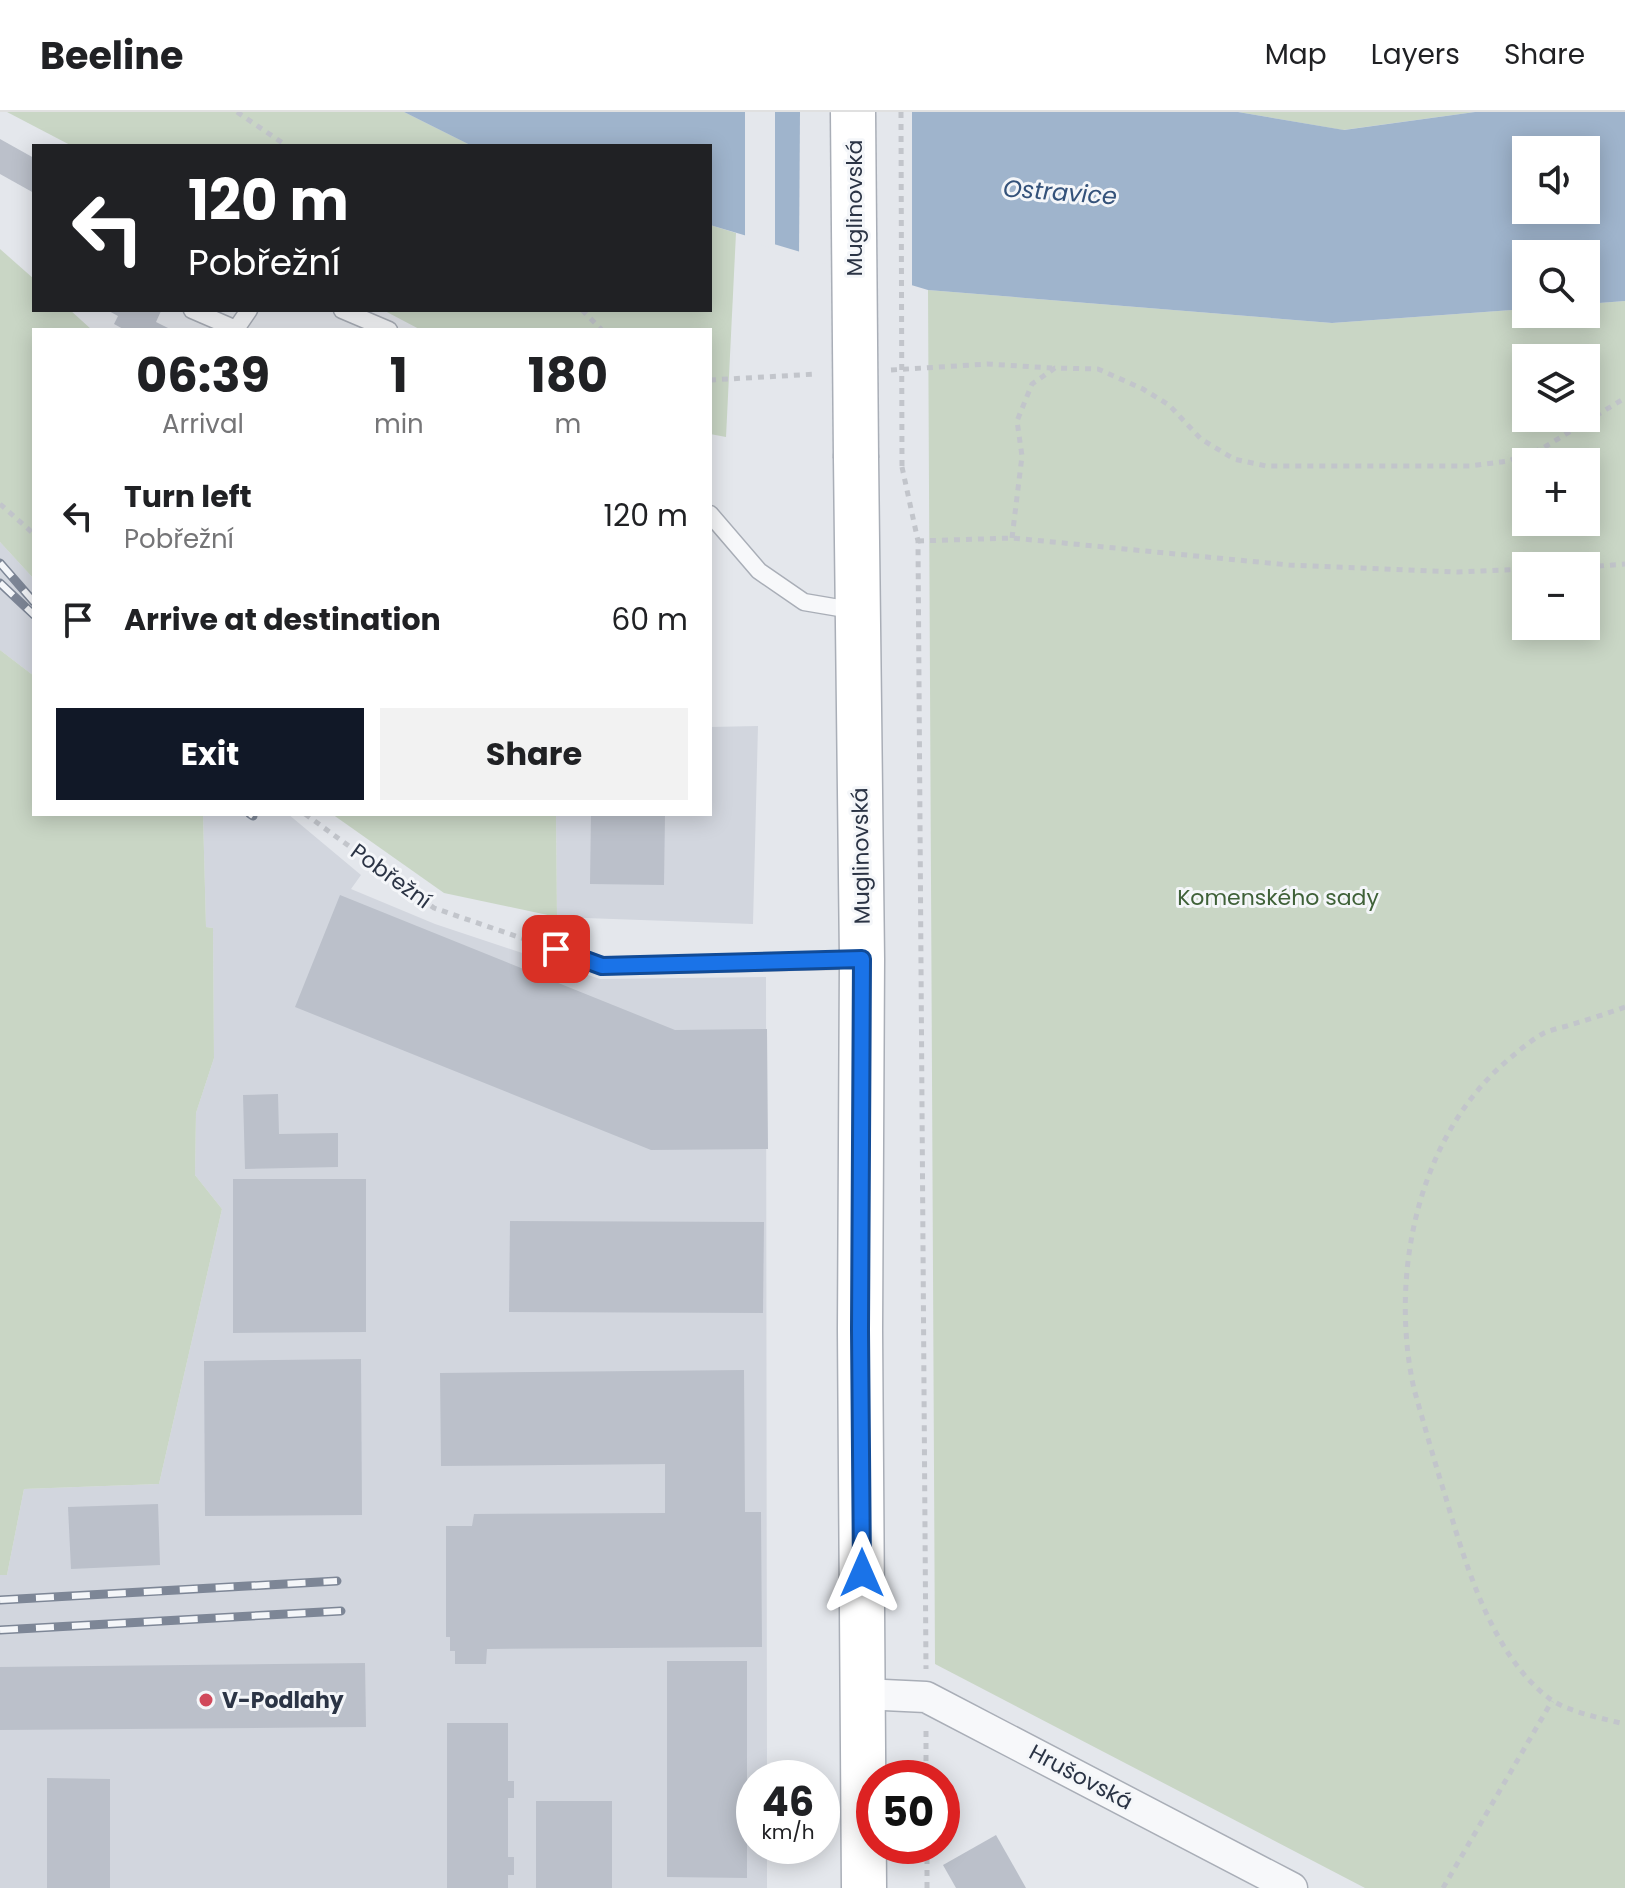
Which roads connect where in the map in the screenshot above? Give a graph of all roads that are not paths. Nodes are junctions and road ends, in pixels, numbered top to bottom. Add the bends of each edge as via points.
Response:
1 (853, 112) edge
2 (197, 312) edge
3 (347, 312) edge
4 (234, 328) edge
5 (384, 328) edge
6 (712, 516) edge
7 (858, 612) junction
8 (556, 949) road end
9 (862, 959) junction
10 (863, 1694) junction
11 (864, 1888) edge
12 (1292, 1888) edge

1 - 7 main road, Muglinovská, bridge
2 - 4 lane
3 - 5 lane
6 - 7 lane via 759,571 804,602
7 - 9 main road, Muglinovská
8 - 9 lane via 602,966
9 - 10 main road, Muglinovská
10 - 11 main road, Muglinovská
10 - 12 street, Hrušovská via 926,1697

